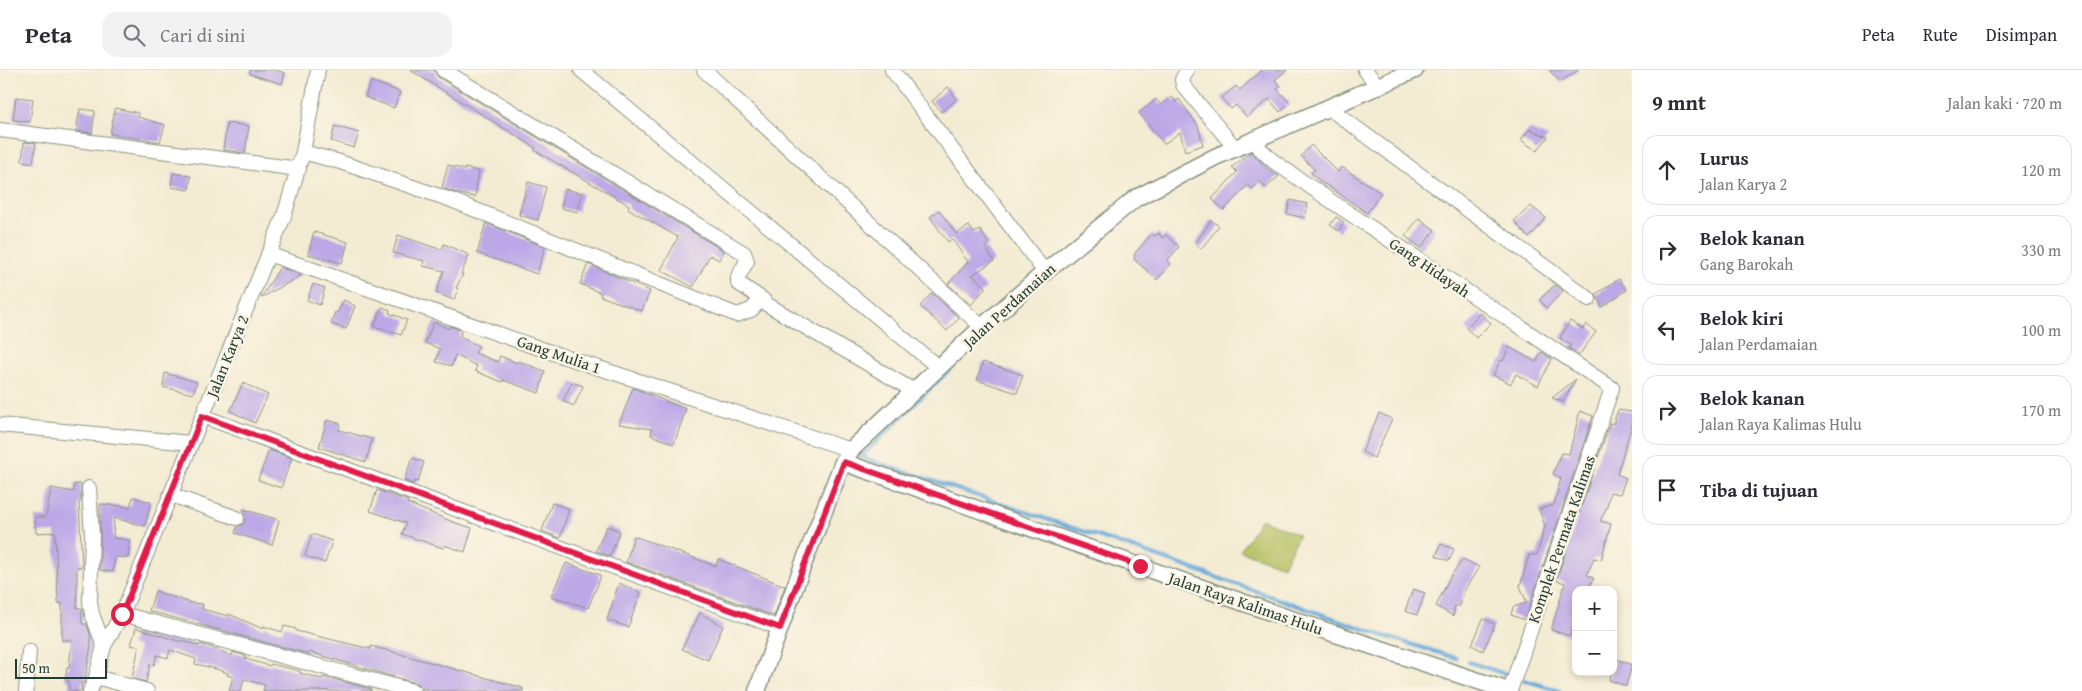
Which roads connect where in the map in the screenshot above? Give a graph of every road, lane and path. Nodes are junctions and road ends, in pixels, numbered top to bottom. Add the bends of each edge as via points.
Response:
1 (318, 70) edge
2 (444, 70) edge
3 (581, 70) edge
4 (704, 70) edge
5 (892, 70) edge
6 (1187, 70) edge
7 (1365, 70) edge
8 (1415, 70) edge
9 (1378, 86) junction
10 (1329, 108) junction
11 (0, 130) edge
12 (1252, 141) junction
13 (1235, 148) junction
14 (303, 152) junction
15 (299, 169) junction
16 (268, 254) junction
17 (1045, 272) junction
18 (762, 299) junction
19 (1590, 299) dead end
20 (982, 327) junction
21 (939, 368) junction
22 (1612, 388) joint
23 (914, 391) junction
24 (202, 416) junction
25 (0, 425) edge
26 (191, 443) junction
27 (847, 456) junction
28 (89, 488) dead end
29 (171, 496) junction
30 (236, 518) dead end
31 (122, 614) junction
32 (780, 628) junction
33 (104, 646) junction
34 (29, 651) dead end
35 (96, 677) junction
36 (26, 691) edge
37 (90, 691) edge
38 (147, 691) edge
39 (413, 691) edge
40 (757, 691) edge
41 (1509, 691) edge

1 - 14 street, Jalan Karya 2
2 - 18 street via 744,253 747,260 738,276 738,283
3 - 21 street
4 - 20 street
5 - 17 street
6 - 13 street via 1182,85
7 - 9 street
8 - 9 street, Jalan Perdamaian
9 - 10 street, Jalan Perdamaian
10 - 12 street, Jalan Perdamaian
10 - 19 street
11 - 15 street
12 - 13 street, Jalan Perdamaian
12 - 22 street, Gang Hidayah via 1272,161 1323,196
13 - 17 street, Jalan Perdamaian via 1149,190
14 - 15 street, Jalan Karya 2
14 - 18 street via 452,200 737,315 751,310
15 - 16 street, Jalan Karya 2
16 - 24 street, Jalan Karya 2
16 - 27 street, Gang Mulia 1
17 - 20 street, Jalan Perdamaian
18 - 23 street
20 - 21 street, Jalan Perdamaian
21 - 23 street, Jalan Perdamaian
22 - 41 street, Komplek Permata Kalimas
23 - 27 street, Jalan Perdamaian
24 - 26 street, Jalan Karya 2
24 - 32 street
25 - 26 street
26 - 29 street, Jalan Karya 2
27 - 32 street, Jalan Perdamaian
27 - 41 street, Jalan Raya Kalimas Hulu via 1299,622
28 - 33 street via 92,535 90,602
29 - 30 street
29 - 31 street, Jalan Karya 2
31 - 33 street, Jalan Karya 2
31 - 39 street
32 - 40 street, Jalan Perdamaian
33 - 35 street, Jalan Karya 2
34 - 36 street
35 - 37 street, Jalan Karya 2
35 - 38 street

